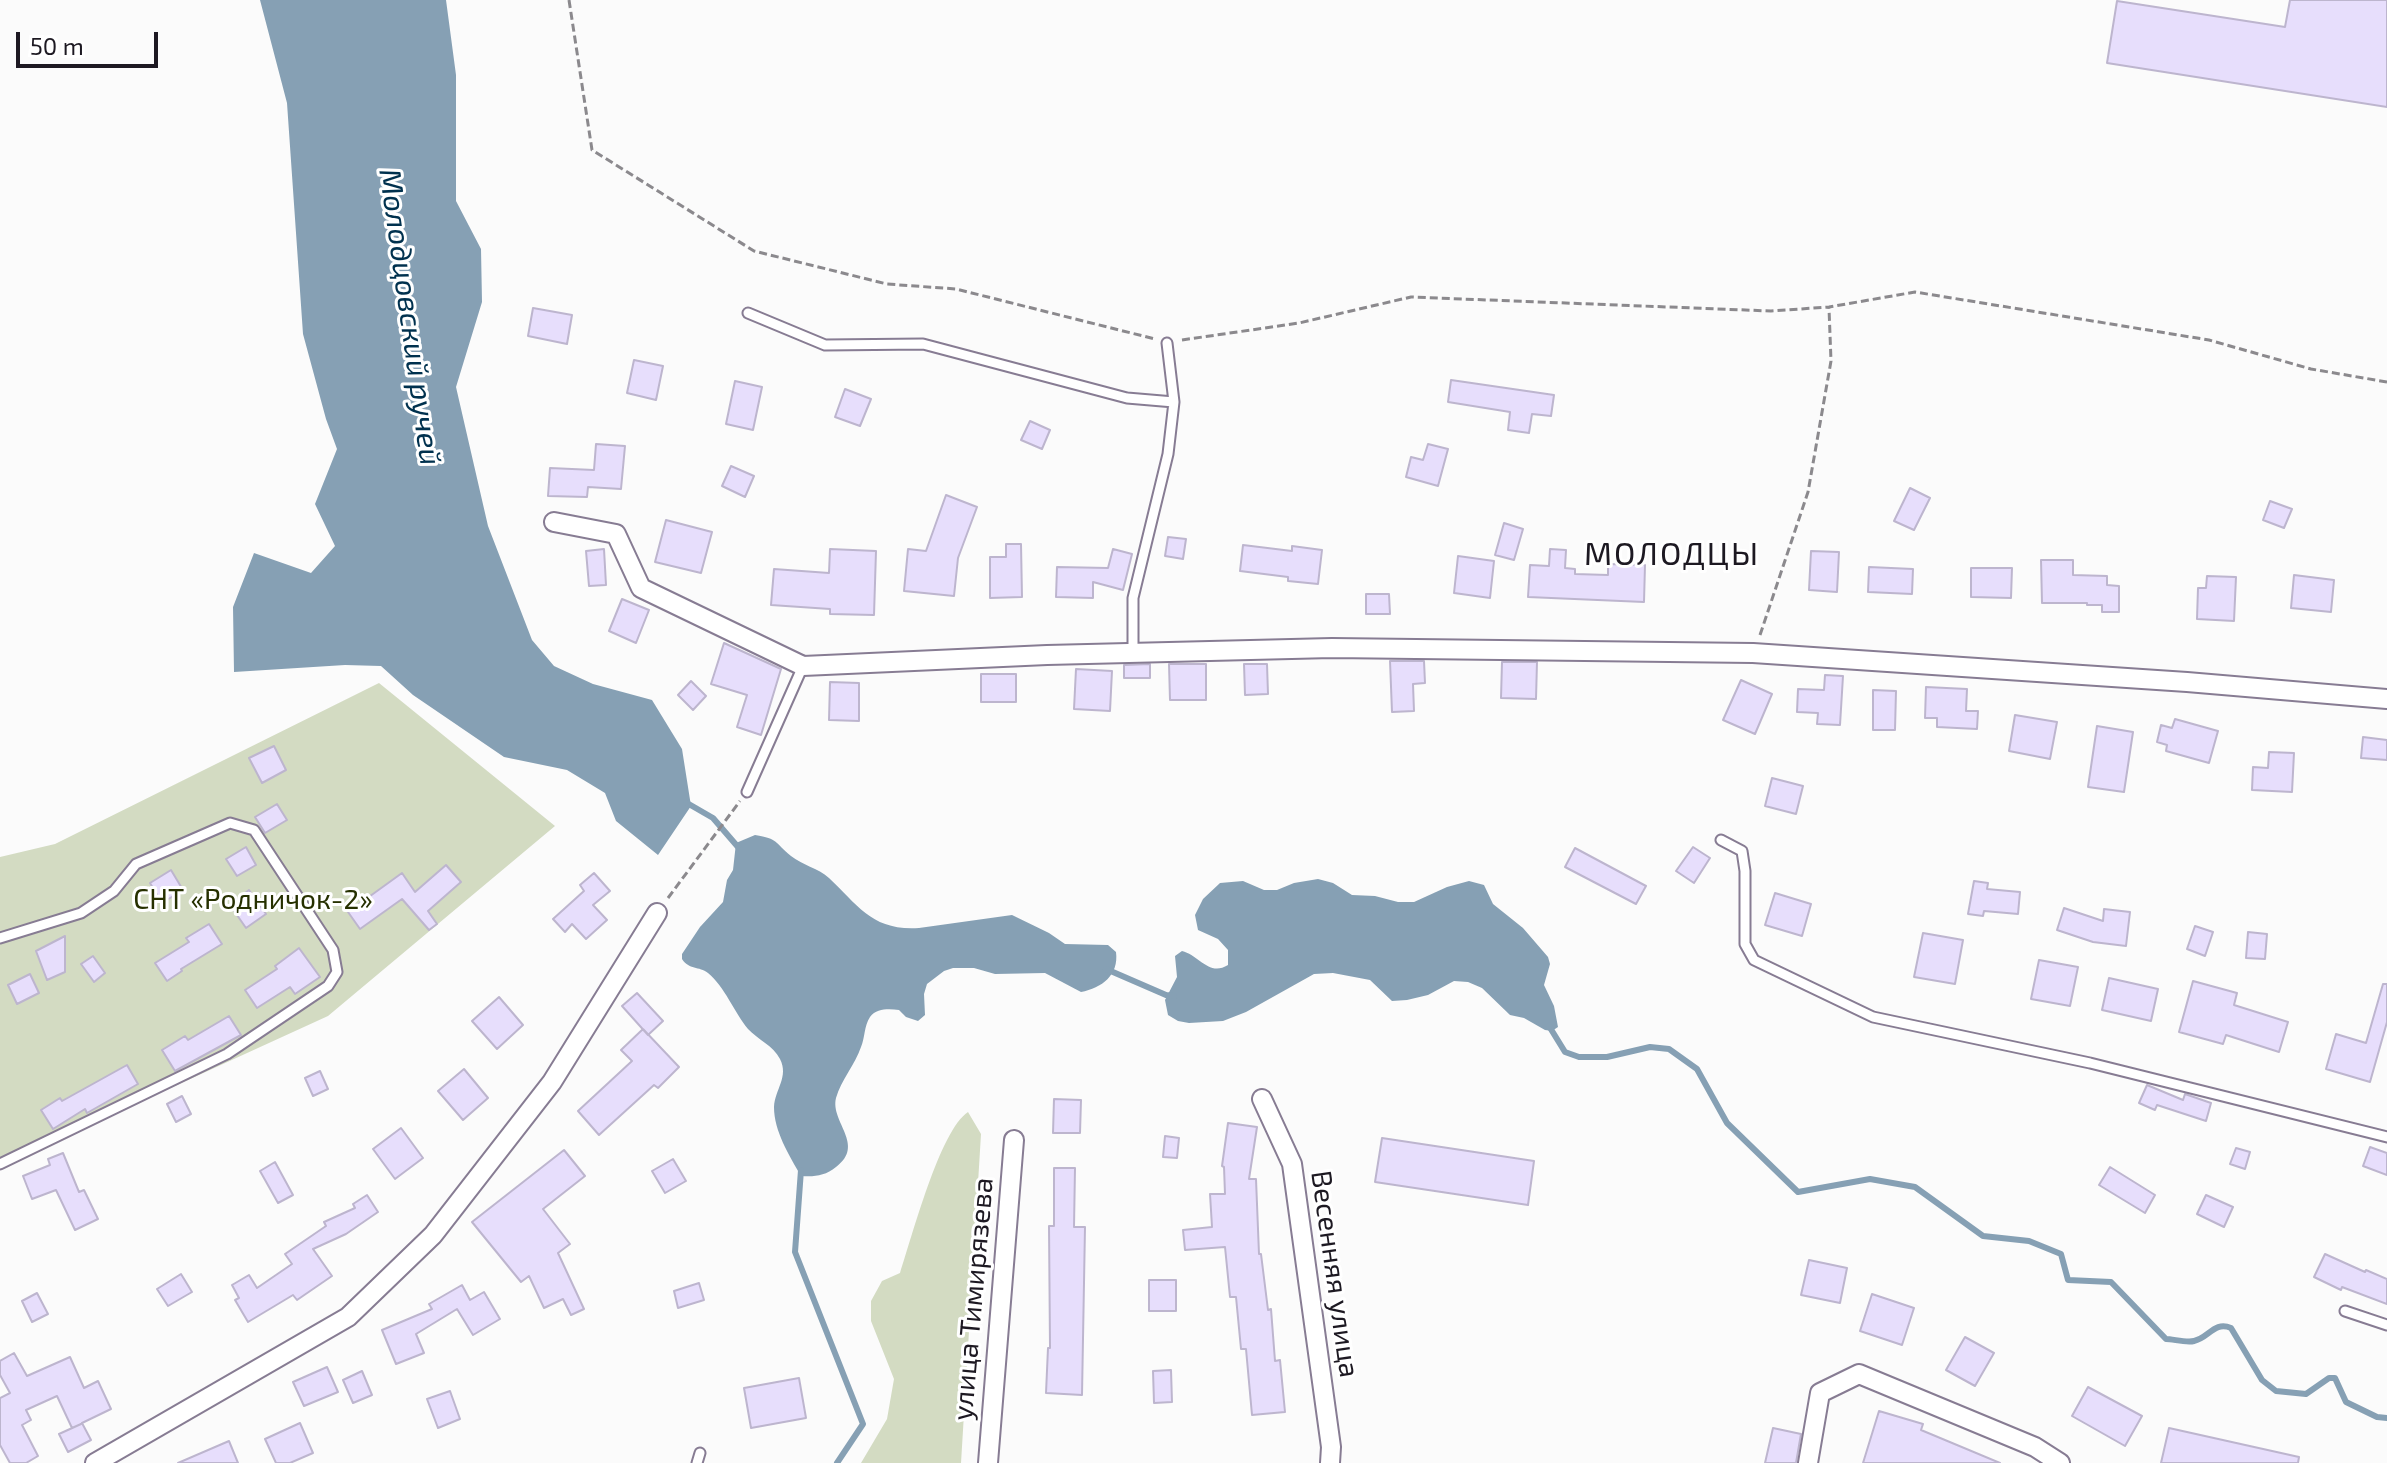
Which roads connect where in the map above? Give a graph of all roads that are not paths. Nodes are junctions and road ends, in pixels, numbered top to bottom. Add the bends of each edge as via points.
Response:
1 (748, 313) dead end
2 (1167, 343) road end
3 (1174, 402) junction
4 (554, 522) dead end
5 (1133, 653) junction
6 (803, 666) junction
7 (2387, 699) edge
8 (747, 792) dead end
9 (1721, 840) dead end
10 (657, 913) road end
11 (0, 938) edge
12 (1262, 1099) dead end
13 (2387, 1137) edge
14 (1014, 1140) dead end
15 (0, 1164) edge
16 (2345, 1311) dead end
17 (2387, 1325) edge
18 (95, 1463) edge
19 (988, 1463) edge
20 (1330, 1463) edge
21 (1808, 1463) edge
22 (2060, 1463) edge

1 - 3 lane via 825,345 923,344 1127,398
2 - 3 lane
3 - 5 lane via 1168,454 1133,598
4 - 6 street via 616,534 641,588
5 - 6 street
5 - 7 street via 1332,648 1753,653
6 - 8 lane
9 - 13 lane via 1742,851 1745,944 1754,960 1873,1017 2090,1063
10 - 18 street via 552,1082 433,1235 348,1317
11 - 15 lane via 81,913 114,891 136,864 230,823 254,830 333,950 337,972 328,986 227,1054
12 - 20 street, Весенняя улица via 1292,1164
14 - 19 street, улица Тимирязева
16 - 17 lane
21 - 22 street via 1820,1393 1859,1374 2035,1447

